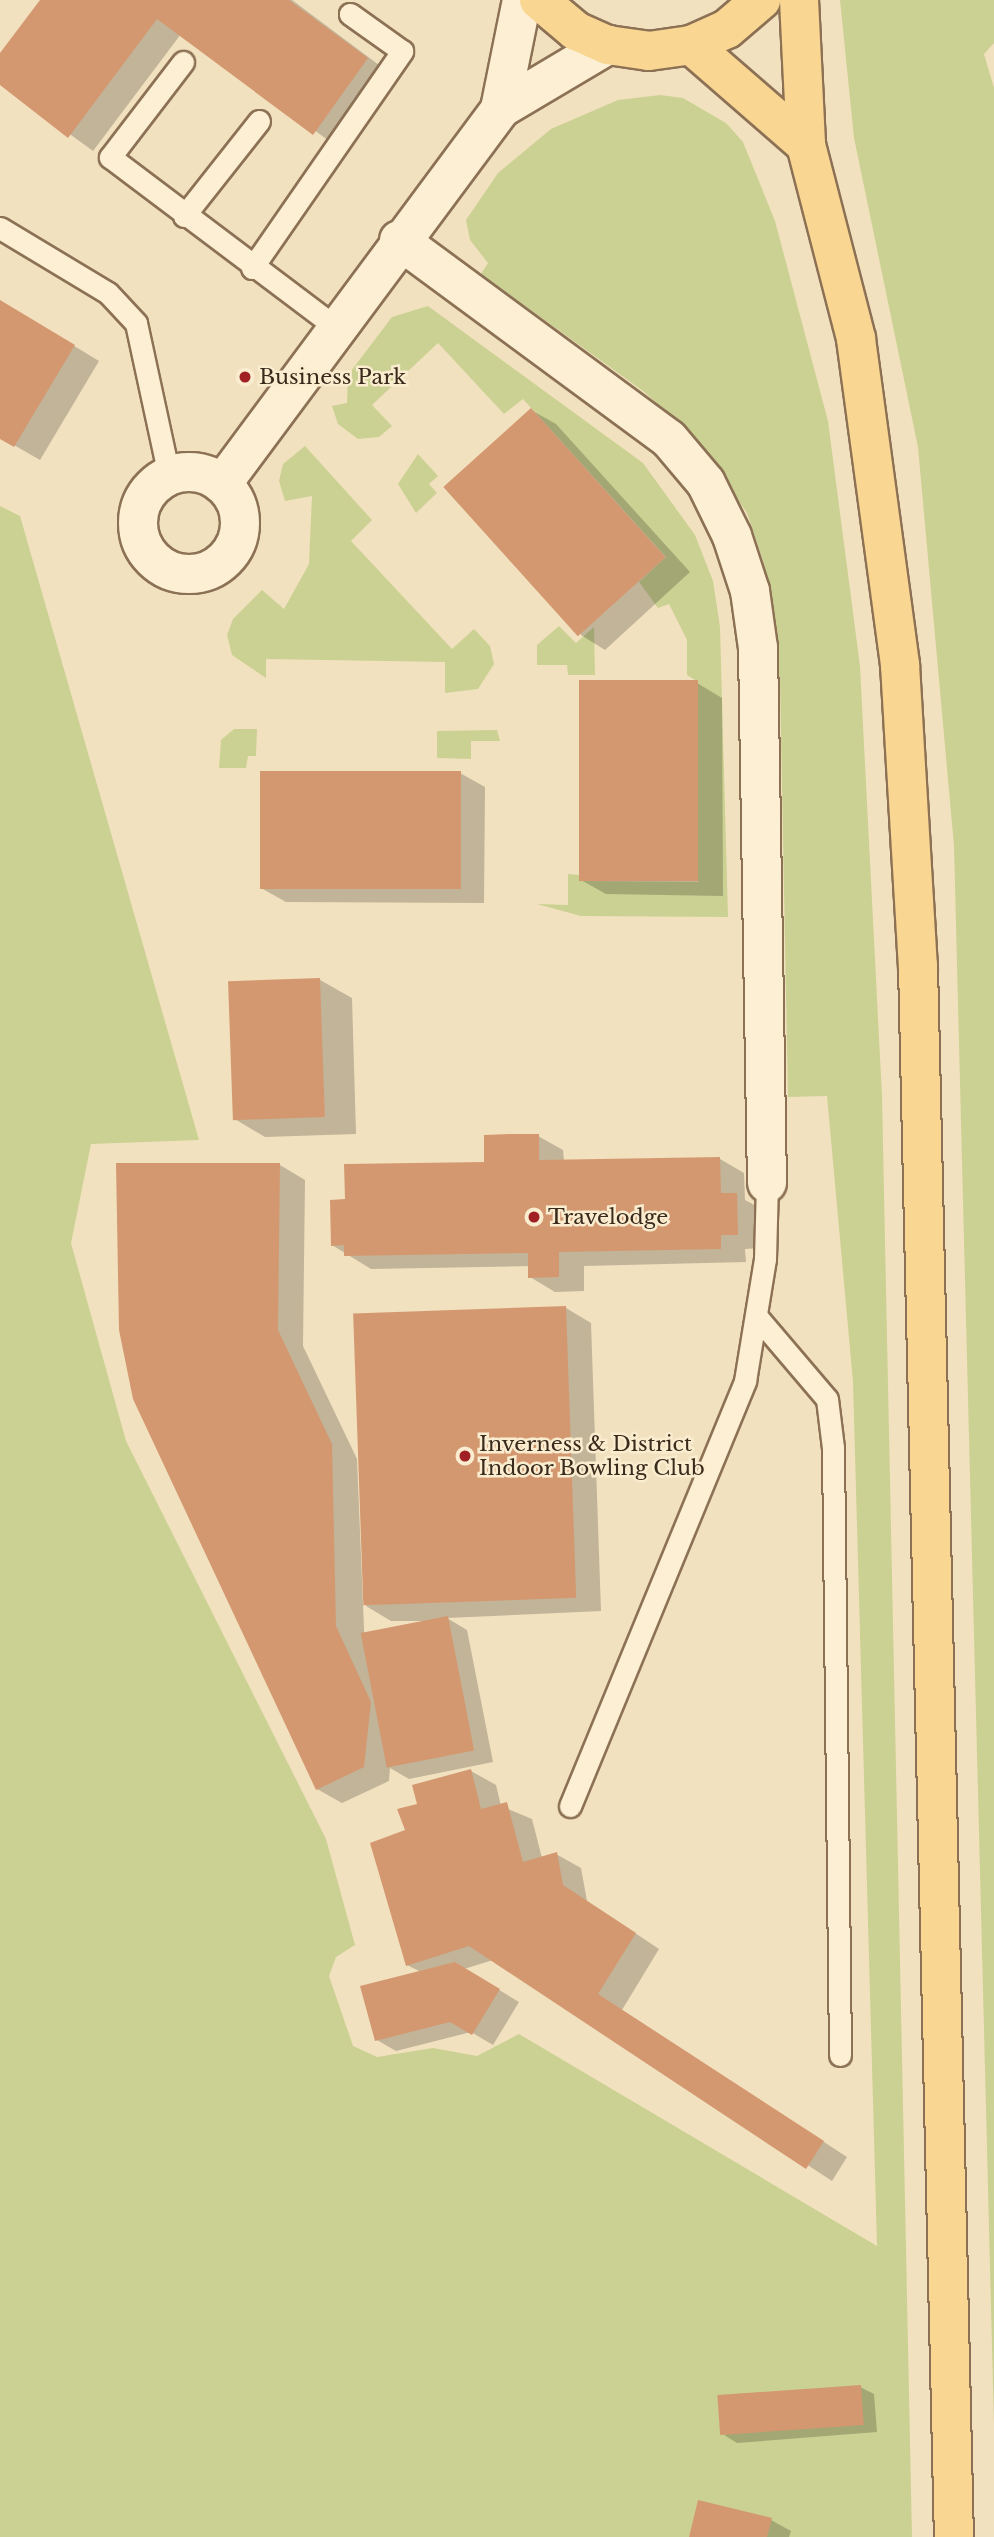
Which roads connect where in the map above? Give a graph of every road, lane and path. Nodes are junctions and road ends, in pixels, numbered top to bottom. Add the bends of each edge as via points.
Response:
1 (522, 0) edge
2 (539, 0) edge
3 (761, 0) edge
4 (799, 0) edge
5 (350, 14) dead end
6 (608, 45) junction
7 (691, 45) junction
8 (183, 62) dead end
9 (500, 109) junction
10 (259, 121) dead end
11 (806, 145) junction
12 (184, 216) junction
13 (0, 228) edge
14 (399, 240) junction
15 (252, 268) junction
16 (337, 327) junction
17 (169, 476) junction
18 (222, 484) junction
19 (767, 1184) joint
20 (758, 1318) junction
21 (570, 1806) dead end
22 (840, 2055) dead end
23 (954, 2537) edge

1 - 9 street
2 - 6 main road via 576,31
3 - 7 main road via 727,29
4 - 11 main road
5 - 15 lane via 402,51
6 - 7 main road via 649,51
6 - 9 street
7 - 11 main road
8 - 12 lane via 110,157
9 - 14 street
10 - 12 lane
11 - 23 main road via 856,339 901,679 918,966
12 - 15 lane
13 - 17 lane via 108,293 136,323
14 - 16 street
14 - 19 street via 669,439 706,483 732,536 750,591 758,648
15 - 16 lane
16 - 18 street
17 - 18 street via 197,472
17 - 18 street via 145,497 138,529 152,558 181,574 213,568 235,544 239,512
19 - 20 lane
20 - 21 lane via 720,1453
20 - 22 lane via 827,1399 833,1448

